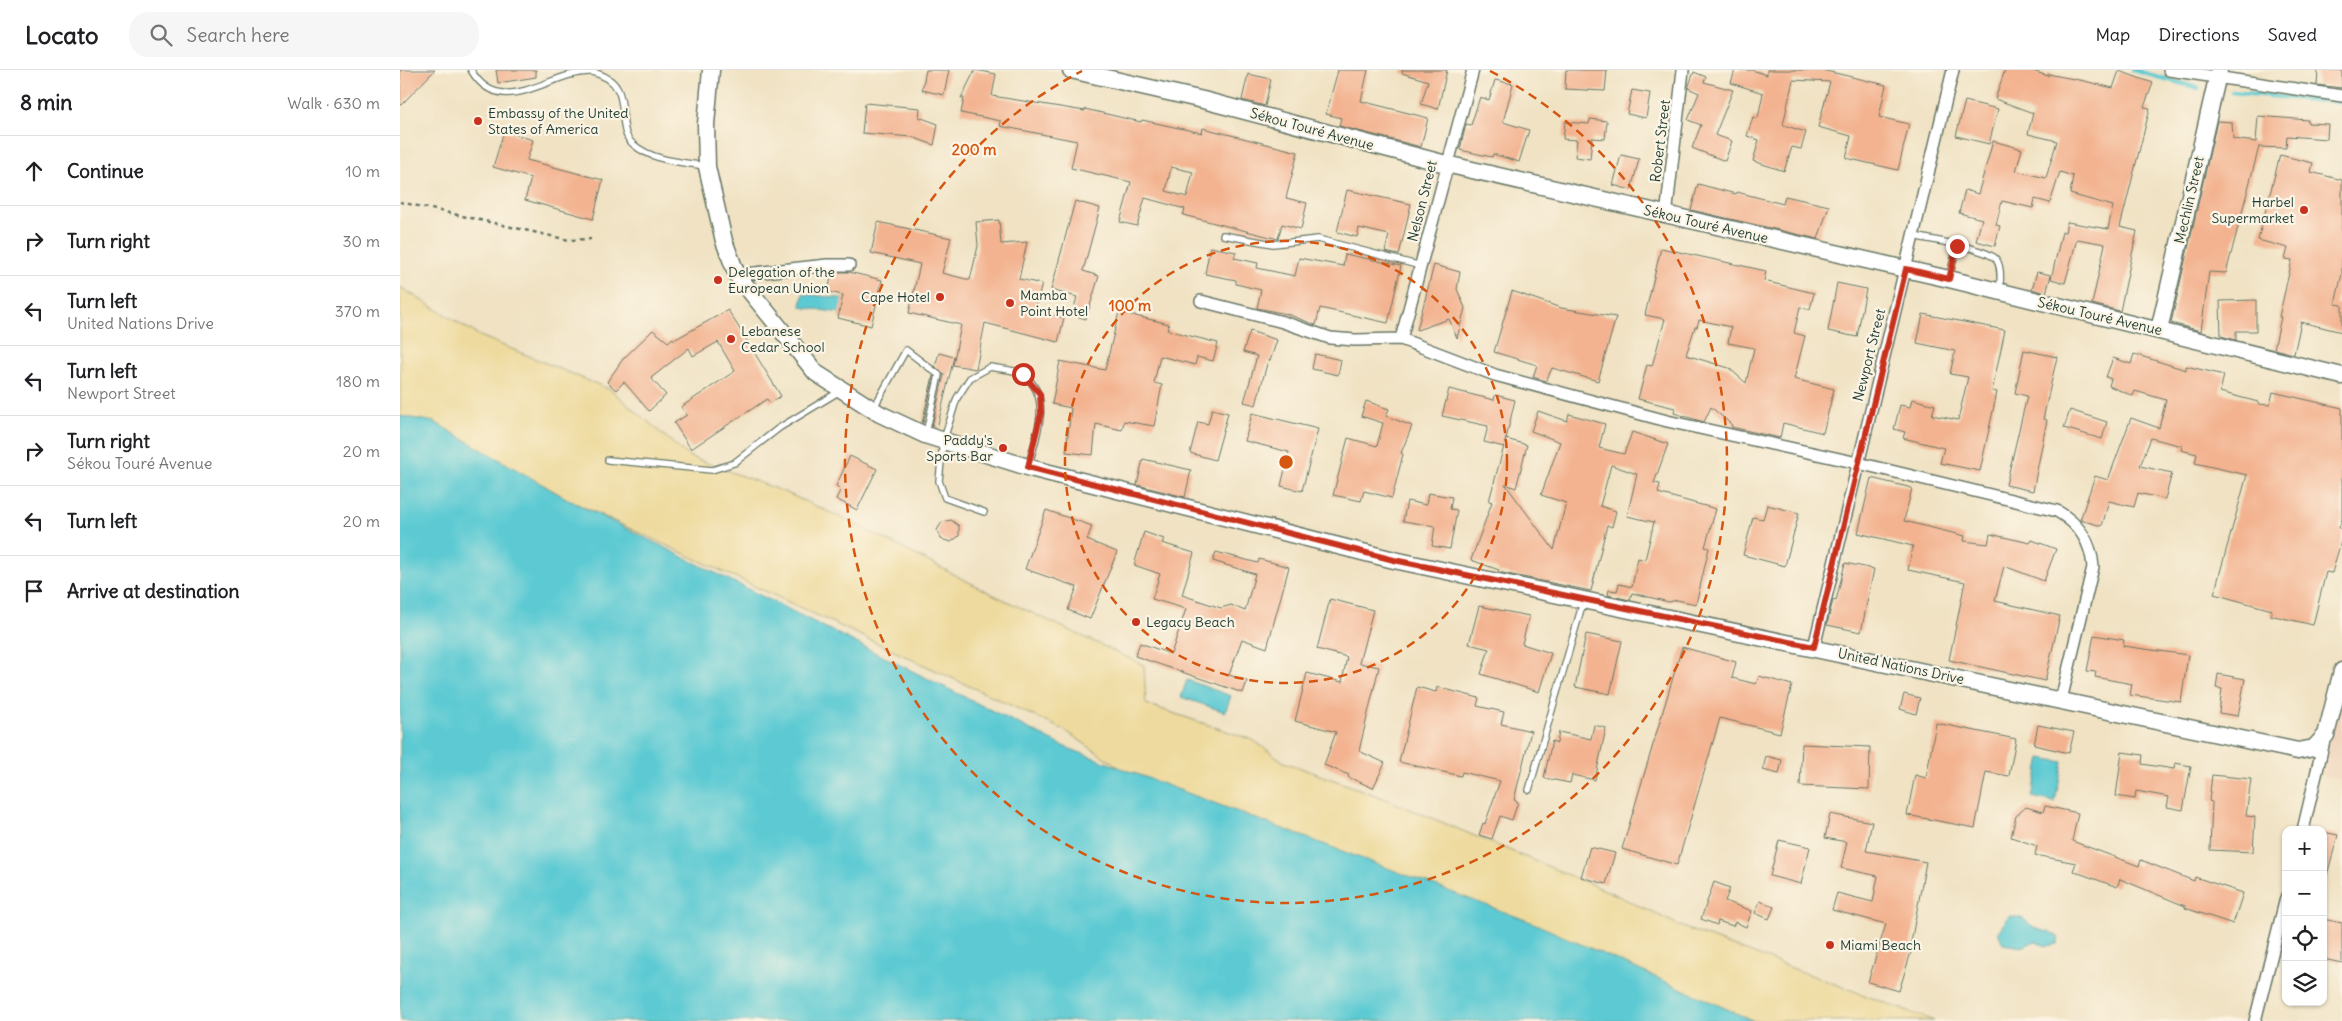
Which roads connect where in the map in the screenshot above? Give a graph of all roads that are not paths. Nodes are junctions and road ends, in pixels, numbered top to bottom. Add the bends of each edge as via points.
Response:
1 (471, 70) edge
2 (711, 70) edge
3 (1070, 70) edge
4 (1473, 70) edge
5 (1683, 70) edge
6 (1953, 70) edge
7 (2169, 70) edge
8 (2218, 74) edge
9 (2342, 96) edge
10 (1446, 164) junction
11 (707, 166) junction
12 (1666, 216) junction
13 (1223, 236) dead end
14 (1914, 236) junction
15 (1957, 246) junction
16 (848, 264) dead end
17 (1421, 266) junction
18 (1906, 269) junction
19 (737, 275) junction
20 (1949, 279) junction
21 (2000, 292) junction
22 (1201, 301) dead end
23 (2159, 330) junction
24 (1401, 339) junction
25 (2342, 376) edge
26 (841, 390) junction
27 (872, 410) junction
28 (925, 435) junction
29 (943, 442) junction
30 (608, 460) dead end
31 (1858, 463) junction
32 (1028, 467) junction
33 (984, 512) dead end
34 (1584, 599) junction
35 (1814, 647) junction
36 (2342, 671) edge
37 (2061, 700) junction
38 (2326, 735) junction
39 (1530, 790) dead end
40 (2303, 826) edge
41 (2282, 914) edge
42 (2255, 1021) edge

1 - 11 lane via 483,86 509,92 569,72 590,71 605,76 616,86 621,98 624,123 632,144 656,157
2 - 11 street, United Nations Drive via 706,124
3 - 10 street, Sékou Touré Avenue via 1203,100
4 - 10 street, Nelson Street
5 - 12 street, Robert Street
6 - 14 street, Newport Street
7 - 8 street
8 - 9 street
8 - 23 street, Mechlin Street
10 - 12 street, Sékou Touré Avenue
10 - 17 street, Nelson Street
11 - 19 street, United Nations Drive via 724,241
12 - 18 street, Sékou Touré Avenue
13 - 17 lane via 1273,244 1318,239
14 - 15 lane
14 - 18 street, Newport Street
15 - 20 lane
15 - 21 lane via 1985,252 1996,260 2001,273
16 - 19 street
17 - 24 street, Nelson Street
18 - 20 street, Sékou Touré Avenue
18 - 31 street, Newport Street
19 - 26 street, United Nations Drive via 816,374
20 - 21 street, Sékou Touré Avenue
21 - 23 street, Sékou Touré Avenue
22 - 24 street via 1330,338
23 - 25 street, Sékou Touré Avenue
24 - 31 street via 1495,375 1667,421
26 - 27 street, United Nations Drive
26 - 30 lane via 779,428 734,463 712,470
27 - 28 street, United Nations Drive
27 - 28 lane via 906,350 939,376
28 - 29 street, United Nations Drive
29 - 32 street, United Nations Drive
29 - 32 lane via 956,398 970,378 990,367 1023,374 1040,394 1041,413
29 - 33 lane via 938,481 946,498
31 - 35 street, Newport Street
31 - 37 street via 2057,511 2070,518 2092,551 2092,567
32 - 34 street, United Nations Drive via 1394,560
34 - 35 street, United Nations Drive
34 - 39 lane
35 - 37 street, United Nations Drive
36 - 38 street
37 - 38 street, United Nations Drive via 2298,751 2314,748
38 - 40 street
41 - 42 street

